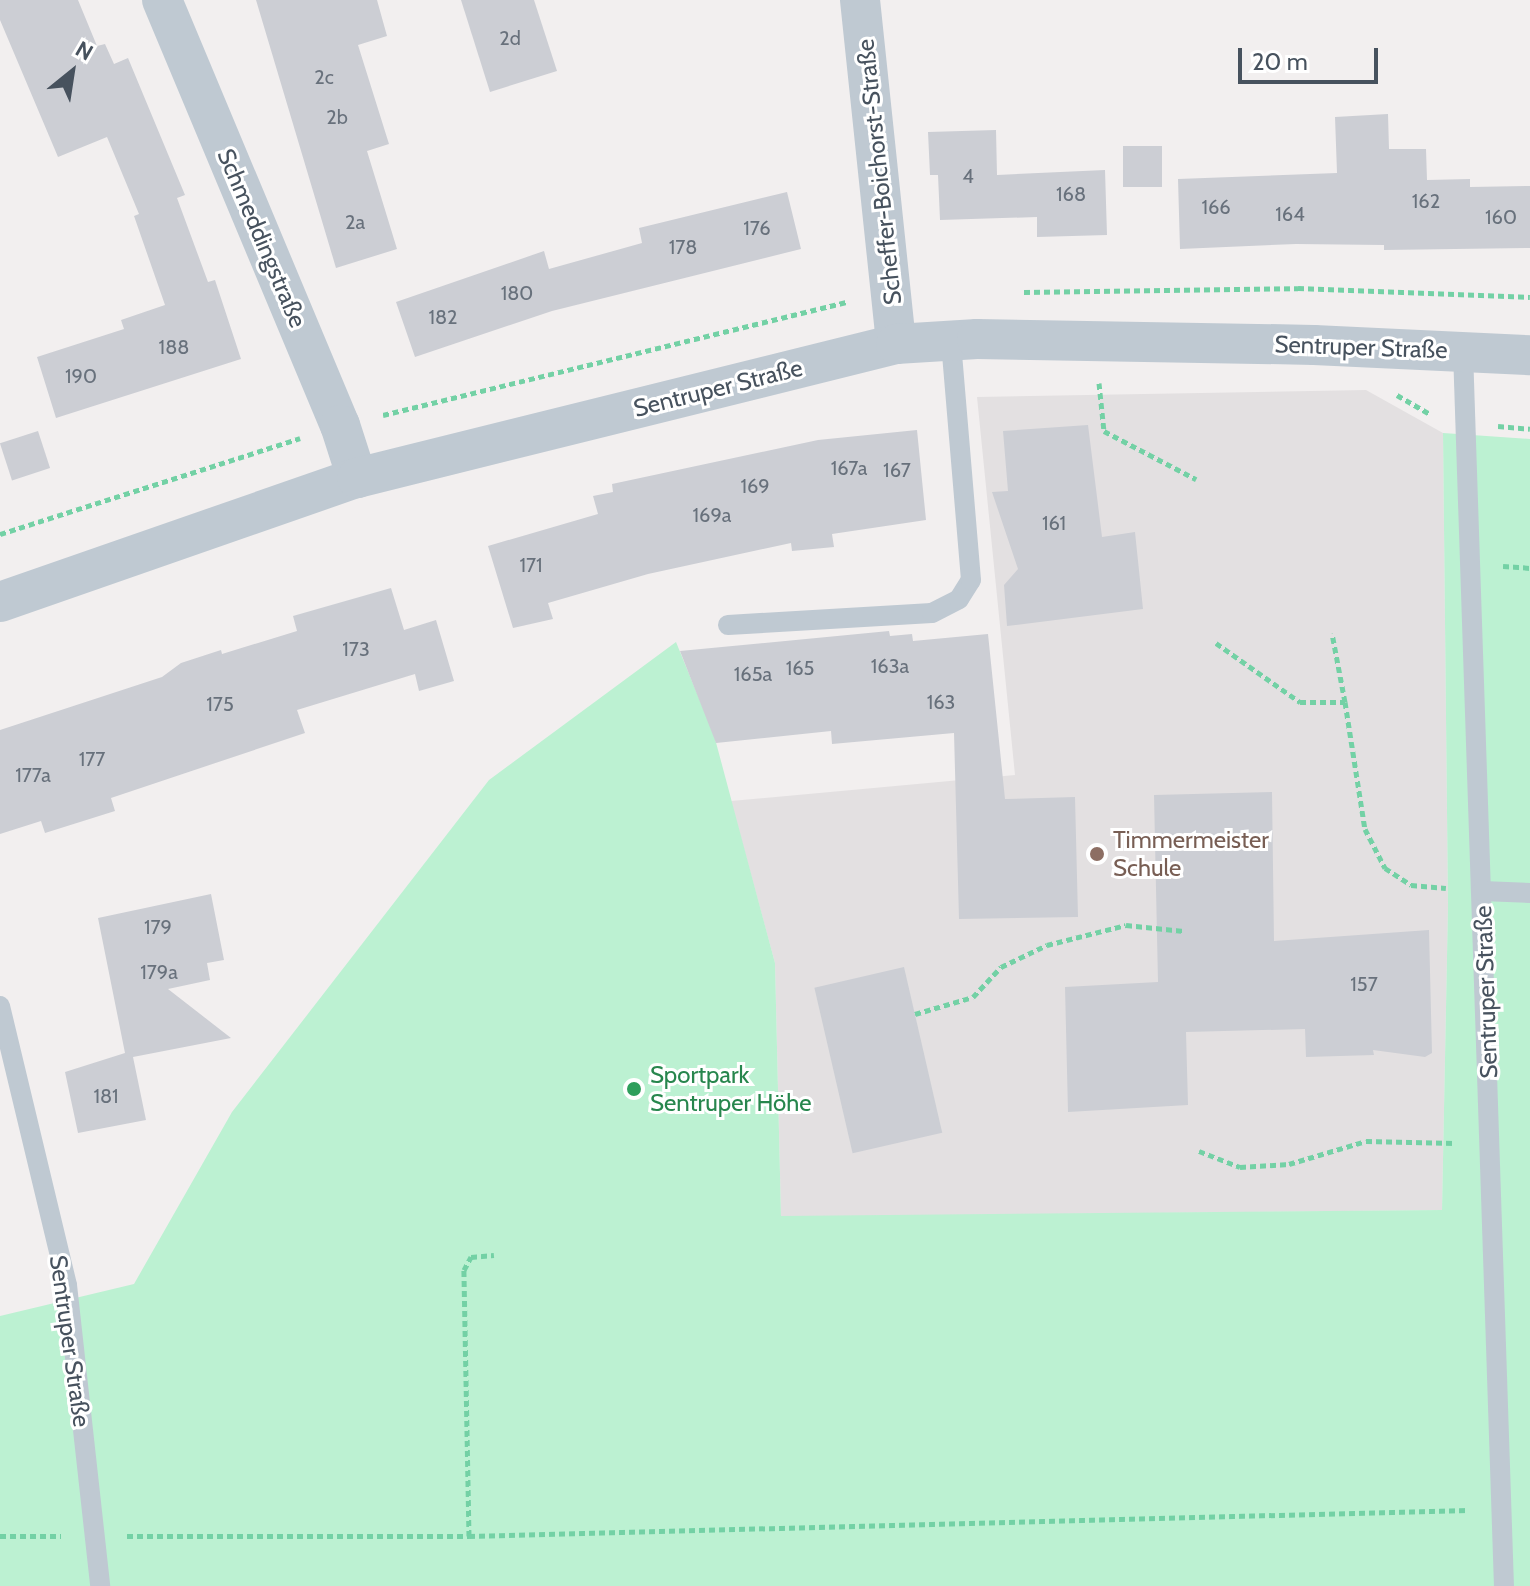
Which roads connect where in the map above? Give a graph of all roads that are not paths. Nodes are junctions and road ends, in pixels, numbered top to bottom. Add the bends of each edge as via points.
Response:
1 (162, 0) edge
2 (860, 0) edge
3 (951, 340) junction
4 (896, 344) junction
5 (1463, 351) junction
6 (1530, 355) edge
7 (357, 478) junction
8 (0, 602) edge
9 (728, 625) dead end
10 (1482, 891) junction
11 (1530, 893) edge
12 (0, 1006) edge
13 (100, 1586) edge
14 (1504, 1586) edge

1 - 7 street, Schmeddingstraße via 340,425
2 - 4 street, Scheffer-Boichorst-Straße
3 - 4 street, Sentruper Straße
3 - 5 street, Sentruper Straße
3 - 9 lane via 971,580 959,599 932,613
4 - 7 street, Sentruper Straße
5 - 6 street, Sentruper Straße
5 - 10 lane, Sentruper Straße
7 - 8 street, Sentruper Straße
10 - 11 lane
10 - 14 lane, Sentruper Straße
12 - 13 lane, Sentruper Straße via 67,1285

